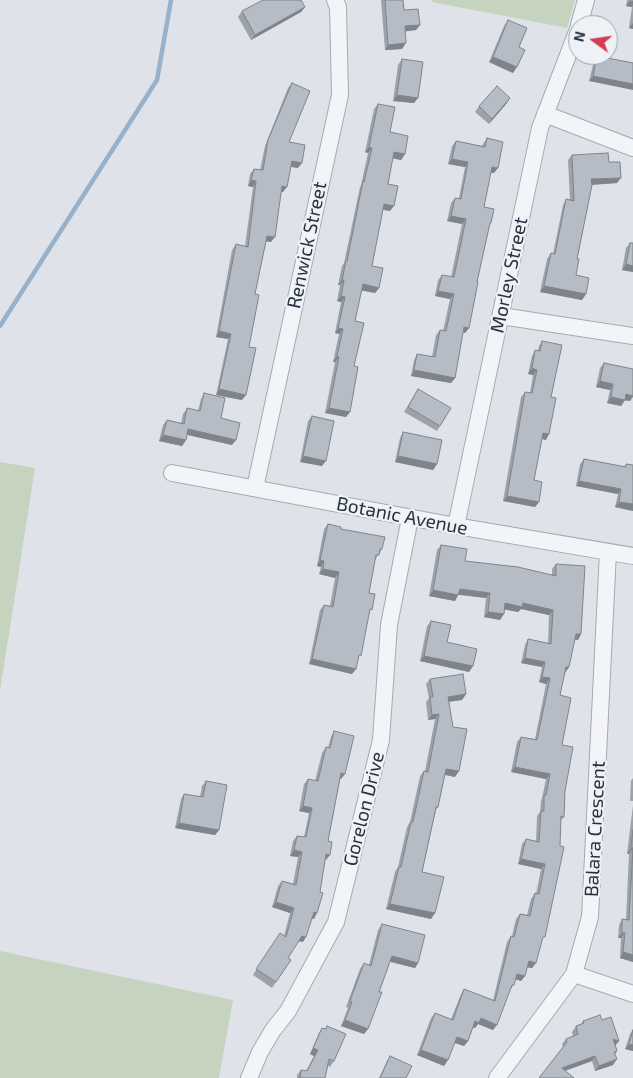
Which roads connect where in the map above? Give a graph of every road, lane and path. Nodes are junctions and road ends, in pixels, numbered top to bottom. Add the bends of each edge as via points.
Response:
1 (335, 0) edge
2 (586, 0) edge
3 (582, 15) edge
4 (568, 55) edge
5 (545, 114) junction
6 (633, 148) edge
7 (501, 316) junction
8 (633, 336) edge
9 (172, 473) dead end
10 (255, 488) junction
11 (410, 518) junction
12 (456, 526) junction
13 (608, 552) junction
14 (633, 556) edge
15 (574, 974) junction
16 (633, 994) edge
17 (249, 1078) edge
18 (497, 1078) edge

1 - 10 street, Renwick Street via 338,7 340,95
2 - 3 street
4 - 5 street, Morley Street
5 - 6 street
5 - 7 street, Morley Street
7 - 8 street
7 - 12 street, Morley Street
9 - 10 street, Botanic Avenue
10 - 11 street, Botanic Avenue
11 - 12 street, Botanic Avenue
11 - 17 street, Gorelon Drive via 389,625 381,740 336,922 288,1011 272,1030
12 - 13 street, Botanic Avenue
13 - 14 street, Botanic Avenue
13 - 15 street, Balara Crescent via 590,917
15 - 16 street
15 - 18 street, Balara Crescent

